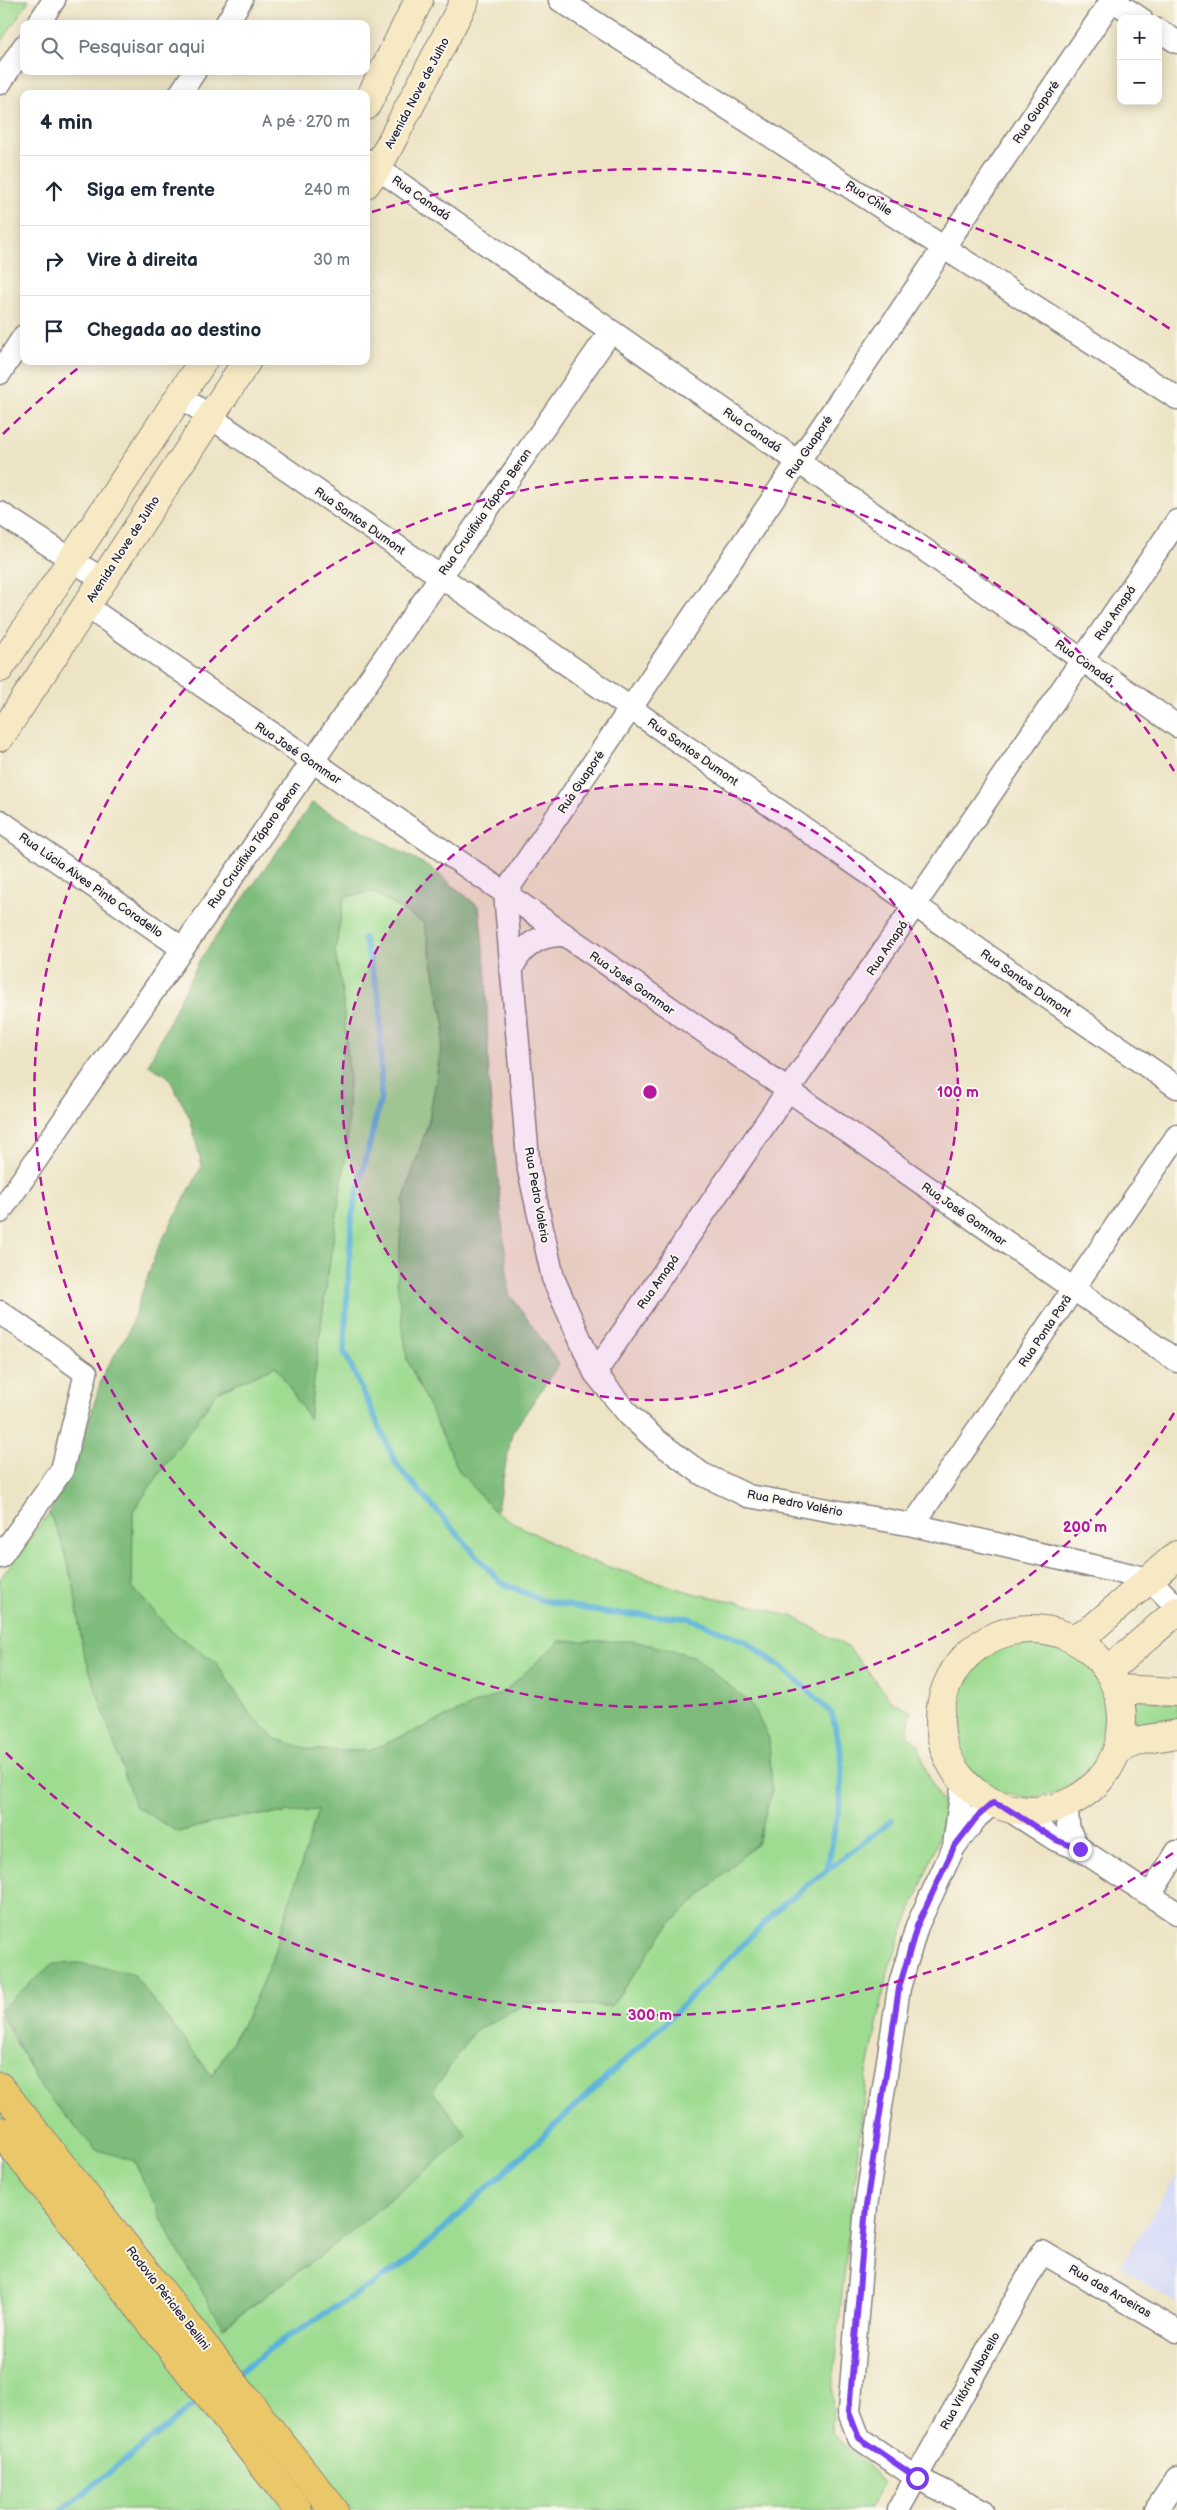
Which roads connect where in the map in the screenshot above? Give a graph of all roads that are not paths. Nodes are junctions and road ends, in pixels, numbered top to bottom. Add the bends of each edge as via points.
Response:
1 (54, 0) edge
2 (241, 0) edge
3 (419, 0) edge
4 (465, 0) edge
5 (560, 0) edge
6 (1112, 0) edge
7 (1135, 15) edge
8 (41, 20) edge
9 (228, 20) edge
10 (1162, 33) edge
11 (1177, 42) edge
12 (20, 52) edge
13 (192, 75) edge
14 (0, 83) edge
15 (183, 90) edge
16 (370, 98) edge
17 (370, 170) edge
18 (945, 247) junction
19 (611, 331) junction
20 (20, 342) edge
21 (200, 365) edge
22 (244, 365) edge
23 (0, 373) edge
24 (180, 396) junction
25 (1177, 398) edge
26 (209, 417) junction
27 (798, 462) junction
28 (0, 512) edge
29 (1177, 521) edge
30 (72, 560) junction
31 (440, 577) junction
32 (103, 580) junction
33 (86, 606) junction
34 (1082, 660) junction
35 (0, 668) edge
36 (630, 709) junction
37 (4, 720) edge
38 (1177, 726) edge
39 (312, 762) junction
40 (0, 821) edge
41 (505, 893) junction
42 (915, 906) junction
43 (564, 934) junction
44 (182, 948) junction
45 (512, 970) junction
46 (1177, 1087) edge
47 (788, 1092) junction
48 (1177, 1136) edge
49 (0, 1212) edge
50 (1073, 1290) junction
51 (0, 1312) edge
52 (1177, 1362) edge
53 (595, 1373) junction
54 (913, 1525) junction
55 (1177, 1554) edge
56 (0, 1557) edge
57 (1149, 1579) junction
58 (1177, 1607) edge
59 (1177, 1611) edge
60 (1073, 1638) junction
61 (1113, 1680) junction
62 (1177, 1692) edge
63 (1177, 1734) edge
64 (1117, 1750) junction
65 (962, 1780) junction
66 (1067, 1803) junction
67 (1000, 1805) junction
68 (954, 1847) junction
69 (1080, 1849) junction
70 (1177, 1852) edge
71 (1150, 1895) junction
72 (1177, 1913) edge
73 (0, 2087) edge
74 (0, 2131) edge
75 (1042, 2252) joint
76 (1177, 2331) edge
77 (917, 2478) junction
78 (1177, 2478) edge
79 (298, 2510) edge
80 (334, 2510) edge
81 (898, 2510) edge
82 (982, 2510) edge
83 (1156, 2510) edge

1 - 8 street
2 - 9 street
3 - 16 street
4 - 17 street, Avenida Nove de Julho
5 - 18 street, Rua Chile
6 - 7 street
6 - 18 street, Rua Guaporé
10 - 11 street
12 - 14 street
13 - 15 street
17 - 19 street, Rua Canadá
18 - 25 street, Rua Chile
18 - 27 street, Rua Guaporé
19 - 27 street, Rua Canadá
19 - 31 street, Rua Crucifixia Táparo Beran
20 - 23 street
21 - 24 street
22 - 26 street, Avenida Nove de Julho
24 - 26 street, Rua Santos Dumont
24 - 30 street
26 - 31 street, Rua Santos Dumont
26 - 32 street, Avenida Nove de Julho
27 - 34 street, Rua Canadá
27 - 36 street, Rua Guaporé
28 - 30 street
29 - 34 street, Rua Amapá
30 - 32 street
30 - 35 street
31 - 36 street, Rua Santos Dumont
31 - 39 street, Rua Crucifixia Táparo Beran
32 - 33 street, Avenida Nove de Julho
33 - 37 street, Avenida Nove de Julho
33 - 39 street, Rua José Gommar
34 - 38 street, Rua Canadá
34 - 42 street, Rua Amapá
36 - 41 street, Rua Guaporé
36 - 42 street, Rua Santos Dumont
39 - 41 street, Rua José Gommar
39 - 44 street, Rua Crucifixia Táparo Beran
40 - 44 street, Rua Lúcia Alves Pinto Coradello
41 - 43 street, Rua José Gommar
41 - 45 street, Rua Pedro Valério
42 - 46 street, Rua Santos Dumont
42 - 47 street, Rua Amapá
43 - 45 street via 546,936 530,944 522,951
43 - 47 street, Rua José Gommar
44 - 49 street, Rua Crucifixia Táparo Beran
45 - 53 street, Rua Pedro Valério via 529,1170 553,1278
47 - 50 street, Rua José Gommar
47 - 53 street, Rua Amapá
48 - 50 street, Rua Ponta Porâ
50 - 52 street, Rua José Gommar
50 - 54 street, Rua Ponta Porâ
51 - 56 street via 86,1374 62,1470
53 - 54 street, Rua Pedro Valério via 629,1415 656,1440 702,1474 748,1496
54 - 57 street, Rua Pedro Valério
55 - 57 street
57 - 58 street
57 - 60 street via 1092,1629
59 - 61 street
60 - 61 street via 1093,1652
60 - 65 street via 1046,1630 1018,1630 992,1638 968,1654 951,1676 942,1702 940,1730 948,1757
61 - 62 street
61 - 64 street via 1122,1709 1122,1730
63 - 64 street via 1141,1740
64 - 66 street via 1105,1772 1088,1790
65 - 67 street via 976,1793
65 - 68 street
66 - 67 street via 1027,1811
66 - 69 street via 1070,1836
67 - 68 street via 977,1817
67 - 69 street via 1056,1840
68 - 77 street via 917,1926 899,1988 866,2206 849,2412 859,2438
69 - 71 street
70 - 71 street
71 - 72 street
73 - 80 main road, Rodovia Péricles Bellini
74 - 79 main road
75 - 76 street, Rua das Aroeiras
75 - 77 street, Rua Vitório Albarello
77 - 81 street, Rua Vitório Albarello
77 - 82 street
78 - 83 street

